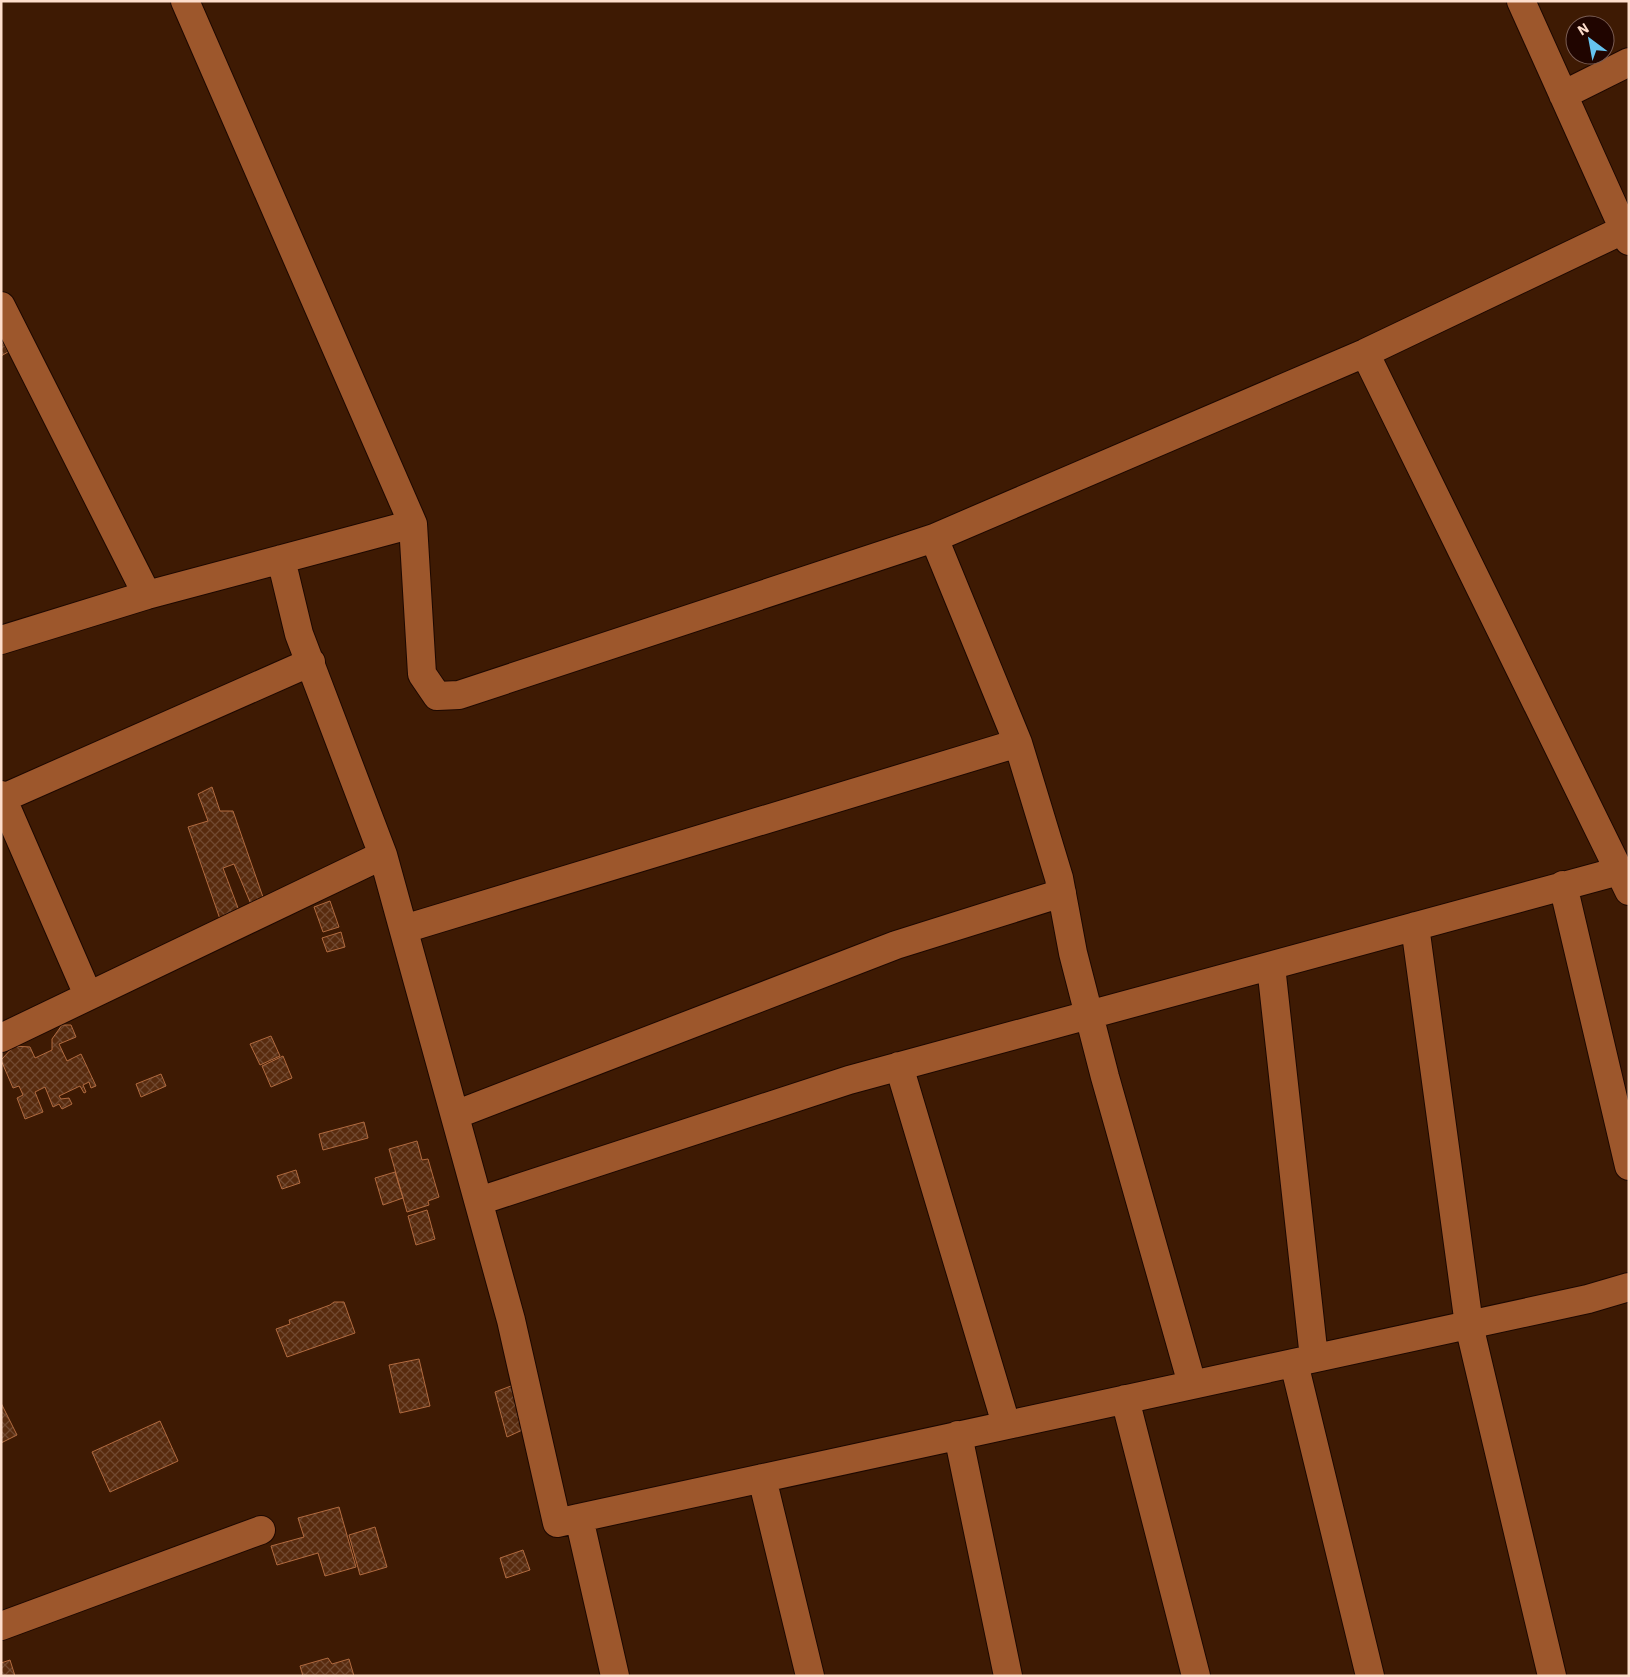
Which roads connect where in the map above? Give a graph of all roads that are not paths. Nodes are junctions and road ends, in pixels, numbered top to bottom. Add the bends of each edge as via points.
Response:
1 (184, 1) edge
2 (1521, 1) edge
3 (1629, 62) edge
4 (1563, 95) junction
5 (1626, 235) edge
6 (1, 306) edge
7 (1365, 353) junction
8 (413, 524) junction
9 (934, 538) junction
10 (281, 559) junction
11 (147, 595) junction
12 (1, 640) edge
13 (311, 662) junction
14 (1018, 743) junction
15 (2, 797) edge
16 (383, 855) junction
17 (1624, 881) edge
18 (1563, 886) junction
19 (1062, 893) junction
20 (1415, 926) junction
21 (404, 929) junction
22 (1271, 966) junction
23 (88, 995) junction
24 (1089, 1016) junction
25 (1, 1038) edge
26 (899, 1066) junction
27 (455, 1115) junction
28 (1629, 1166) edge
29 (479, 1200) junction
30 (1629, 1287) edge
31 (1469, 1325) junction
32 (1304, 1360) junction
33 (1192, 1384) junction
34 (1125, 1398) junction
35 (1006, 1424) junction
36 (958, 1435) junction
37 (762, 1478) junction
38 (579, 1518) junction
39 (262, 1530) dead end
40 (1, 1626) edge
41 (615, 1676) edge
42 (810, 1676) edge
43 (1008, 1676) edge
44 (1196, 1676) edge
45 (1370, 1676) edge
46 (1552, 1676) edge

1 - 8 street
2 - 4 street
3 - 4 street
4 - 5 street
5 - 7 street
6 - 11 street
7 - 9 street
7 - 17 street
8 - 9 street via 422,674 437,696 459,695
8 - 10 street
9 - 14 street
10 - 11 street
10 - 13 street via 300,634
11 - 12 street
13 - 15 street
13 - 16 street
14 - 19 street
14 - 21 street
15 - 23 street
16 - 21 street
16 - 23 street
17 - 18 street
18 - 20 street
18 - 28 street
19 - 24 street
19 - 27 street via 896,945
20 - 22 street
20 - 31 street
21 - 27 street
22 - 24 street
22 - 32 street
23 - 25 street
24 - 26 street
24 - 33 street
26 - 29 street
26 - 35 street
27 - 29 street
29 - 38 street via 511,1320 556,1523
30 - 31 street
31 - 32 street
31 - 46 street
32 - 33 street
32 - 45 street
33 - 34 street
34 - 35 street
34 - 44 street
35 - 36 street
36 - 37 street
36 - 43 street
37 - 38 street
37 - 42 street
38 - 41 street
39 - 40 street

